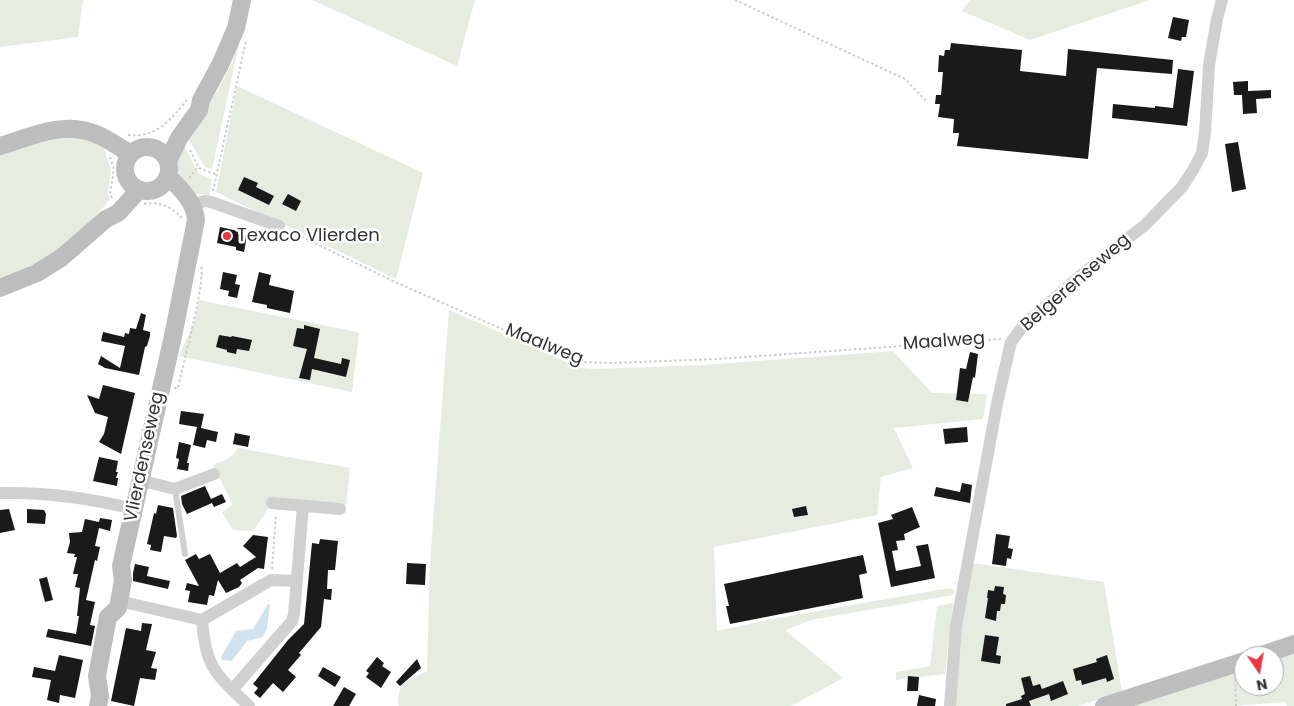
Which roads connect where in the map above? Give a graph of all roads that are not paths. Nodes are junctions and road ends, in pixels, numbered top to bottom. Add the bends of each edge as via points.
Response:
1 (242, 0) edge
2 (1222, 0) edge
3 (201, 100) junction
4 (0, 146) edge
5 (154, 148) junction
6 (130, 154) junction
7 (166, 175) junction
8 (134, 186) junction
9 (192, 205) junction
10 (279, 226) road end
11 (0, 288) edge
12 (214, 474) dead end
13 (139, 480) junction
14 (175, 488) junction
15 (0, 492) edge
16 (275, 504) road end
17 (303, 506) junction
18 (134, 509) junction
19 (340, 509) dead end
20 (185, 554) dead end
21 (297, 581) junction
22 (119, 601) junction
23 (202, 620) junction
24 (1234, 663) edge
25 (232, 690) junction
26 (98, 706) edge
27 (249, 706) edge
28 (950, 706) edge
29 (1104, 706) edge

1 - 3 street via 236,28
2 - 28 street, Belgerenseweg via 1209,65 1202,153 1182,188 1144,225 1023,326 1011,342 956,626
3 - 5 street
3 - 7 street via 199,110 171,153
4 - 6 street via 51,131 76,129 90,132
5 - 6 street via 142,147
5 - 7 street via 162,152
6 - 8 street via 125,168
7 - 8 street via 147,192
7 - 9 street via 181,188
8 - 11 street via 110,208 106,219 61,258 37,273
9 - 10 street via 211,202
9 - 13 street, Vlierdenseweg via 196,220 189,257
12 - 14 street
13 - 14 street
13 - 18 street, Vlierdenseweg
14 - 20 lane
15 - 18 street via 59,495
16 - 17 street
17 - 19 street
17 - 21 street
18 - 22 street, Vlierdenseweg via 121,566 123,580
21 - 23 street via 271,580
21 - 25 street via 292,621
22 - 23 street
22 - 26 street, Vlierdenseweg via 118,608 108,617 97,676
23 - 25 street via 212,666
24 - 29 street
25 - 27 street

